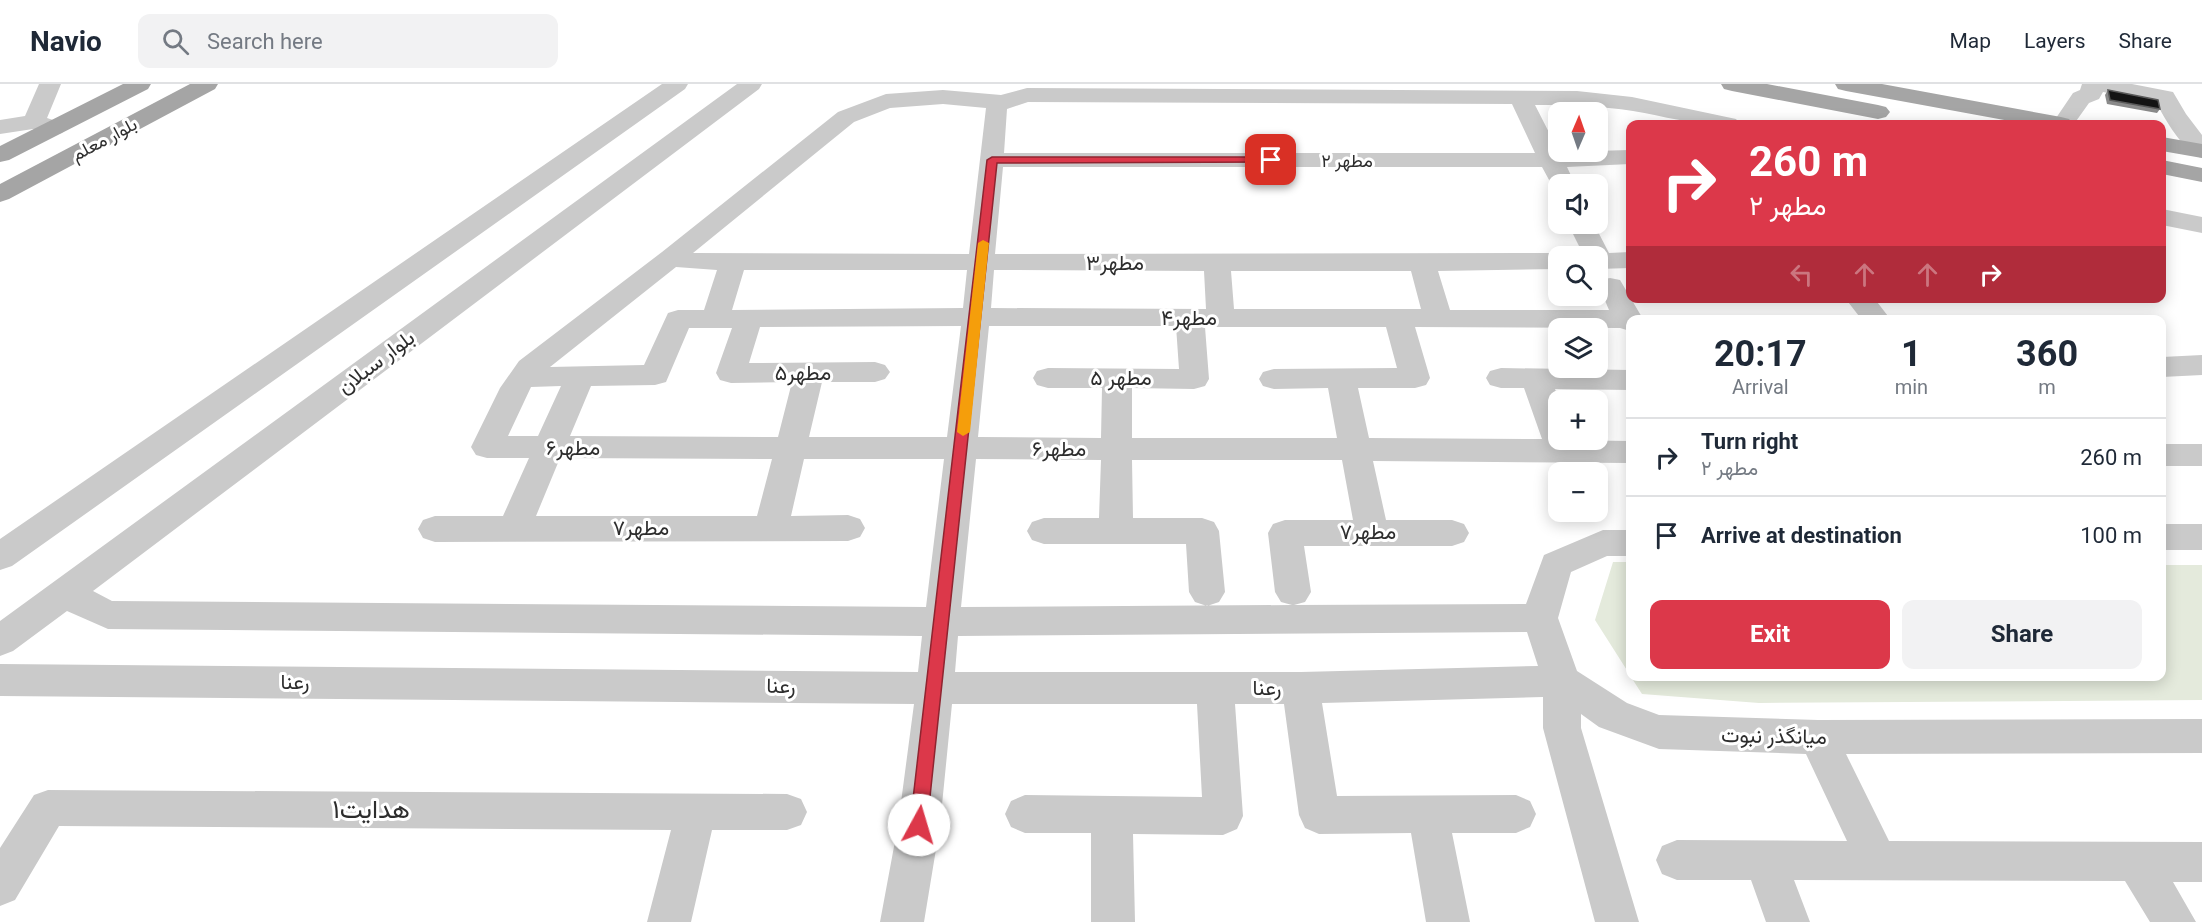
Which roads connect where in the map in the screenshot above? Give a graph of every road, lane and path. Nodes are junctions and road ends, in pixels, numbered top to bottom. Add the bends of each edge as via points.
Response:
1 (50, 84) edge
2 (140, 84) edge
3 (207, 84) edge
4 (751, 84) edge
5 (1732, 84) edge
6 (1846, 84) edge
7 (2095, 84) edge
8 (669, 85) edge
9 (1483, 91) edge
10 (1520, 98) junction
11 (1001, 102) junction
12 (1894, 116) dead end
13 (1709, 120) edge
14 (2009, 120) edge
15 (2065, 120) edge
16 (44, 125) junction
17 (0, 127) edge
18 (2166, 145) edge
19 (2202, 151) edge
20 (1548, 154) edge
21 (0, 155) edge
22 (1626, 156) edge
23 (1608, 157) edge
24 (992, 160) junction
25 (1548, 160) edge
26 (2166, 168) edge
27 (2202, 175) edge
28 (0, 194) edge
29 (2166, 218) edge
30 (2202, 225) edge
31 (671, 258) junction
32 (1608, 259) edge
33 (1626, 260) edge
34 (1548, 261) edge
35 (733, 262) junction
36 (981, 263) junction
37 (1216, 263) junction
38 (1422, 263) junction
39 (1610, 286) dead end
40 (1863, 303) edge
41 (1627, 315) edge
42 (1873, 315) edge
43 (976, 317) junction
44 (749, 318) junction
45 (1190, 318) junction
46 (1221, 318) junction
47 (1398, 318) junction
48 (1438, 318) junction
49 (715, 319) junction
50 (1626, 320) edge
51 (2202, 365) edge
52 (2166, 367) edge
53 (874, 372) dead end
54 (809, 373) junction
55 (580, 376) junction
56 (523, 377) junction
57 (1048, 378) dead end
58 (1118, 378) junction
59 (1501, 378) dead end
60 (1274, 379) dead end
61 (1341, 379) junction
62 (1536, 379) junction
63 (1626, 380) edge
64 (1548, 411) edge
65 (1548, 443) edge
66 (549, 448) junction
67 (791, 448) junction
68 (962, 448) junction
69 (1117, 449) junction
70 (1355, 449) junction
71 (1608, 449) edge
72 (1626, 451) edge
73 (771, 528) junction
74 (848, 528) dead end
75 (435, 529) dead end
76 (514, 529) junction
77 (1116, 530) junction
78 (1044, 531) dead end
79 (1372, 532) junction
80 (1452, 533) dead end
81 (2166, 537) edge
82 (2202, 537) edge
83 (1626, 543) edge
84 (0, 557) edge
85 (1207, 592) dead end
86 (1293, 592) dead end
87 (64, 593) junction
88 (1540, 618) junction
89 (942, 622) junction
90 (0, 641) edge
91 (0, 680) edge
92 (1562, 681) junction
93 (934, 688) junction
94 (1215, 688) junction
95 (1300, 688) junction
96 (2202, 736) edge
97 (1818, 737) junction
98 (696, 811) junction
99 (787, 812) dead end
100 (1025, 814) dead end
101 (1112, 814) junction
102 (1516, 814) dead end
103 (1428, 815) junction
104 (1677, 860) dead end
105 (1765, 860) junction
106 (1877, 861) junction
107 (2137, 862) junction
108 (2202, 862) edge
109 (0, 886) edge
110 (669, 922) edge
111 (902, 922) edge
112 (1113, 922) edge
113 (1448, 922) edge
114 (1617, 922) edge
115 (1788, 922) edge
116 (2174, 922) edge

1 - 16 street
2 - 16 main road, بلوار معلم
3 - 28 main road, بلوار معلم
4 - 87 street, بلوار سبلان
5 - 12 main road
6 - 14 main road
7 - 15 street via 2091,94 2081,98
7 - 19 street via 2165,97
8 - 84 street
9 - 10 street
9 - 11 street via 1027,95
10 - 13 street via 1577,98 1632,104
10 - 20 street
11 - 24 street via 996,110
11 - 31 street via 943,97 886,101 846,117
16 - 17 street
16 - 21 main road, بلوار معلم
18 - 19 main road
22 - 23 street, مطهر ۲
24 - 25 street, مطهر ۲
24 - 36 street
26 - 27 main road
29 - 30 street
31 - 35 street, مطهر۳
31 - 56 street via 529,368
32 - 33 street
34 - 38 street, مطهر۳
35 - 36 street, مطهر۳
35 - 49 street
36 - 37 street, مطهر۳
36 - 43 street
37 - 38 street, مطهر۳
37 - 46 street
38 - 48 street
39 - 41 street
40 - 42 street
43 - 44 street, مطهر۴
43 - 45 street, مطهر۴
43 - 68 street
44 - 49 street, مطهر۴
44 - 54 street, مطهر۵ via 731,373
45 - 46 street, مطهر۴
45 - 58 street, مطهر ۵ via 1194,379
46 - 47 street, مطهر۴
47 - 48 street, مطهر۴
47 - 61 street via 1414,378
48 - 50 street, مطهر۴
49 - 55 street, مطهر۴ via 678,319 655,375
51 - 52 street
53 - 54 street, مطهر۵
54 - 67 street
55 - 56 street
55 - 66 street
56 - 66 street, مطهر۶ via 487,447
57 - 58 street, مطهر ۵
58 - 69 street
59 - 62 street
60 - 61 street
61 - 70 street
62 - 63 street
62 - 64 street
65 - 70 street, مطهر۶
66 - 67 street, مطهر۶
66 - 76 street
67 - 68 street, مطهر۶
67 - 73 street
68 - 69 street, مطهر۶
68 - 89 street
69 - 70 street, مطهر۶
69 - 77 street
70 - 79 street
71 - 72 street, مطهر۶
73 - 74 street, مطهر۷
73 - 76 street, مطهر۷
75 - 76 street, مطهر۷
77 - 78 street
77 - 85 street via 1202,531
79 - 80 street, مطهر۷
79 - 86 street, مطهر۷ via 1285,533
81 - 82 street
83 - 88 street via 1603,543 1556,564
87 - 89 street via 108,615
87 - 90 street, بلوار سبلان
88 - 89 street
88 - 92 street
89 - 93 street
91 - 93 street, رعنا
92 - 95 street, رعنا
92 - 97 street, میانگذر نبوت via 1613,715 1659,732
92 - 114 street via 1562,728
93 - 94 street, رعنا
93 - 111 street via 919,825
94 - 95 street, رعنا
94 - 101 street via 1222,816
95 - 103 street via 1320,815
96 - 97 street, میانگذر نبوت
97 - 106 street
98 - 99 street, هدایت۱
98 - 109 street, هدایت۱ via 48,808
98 - 110 street
100 - 101 street
101 - 112 street
102 - 103 street
103 - 113 street
104 - 105 street
105 - 106 street
105 - 115 street
106 - 107 street
107 - 108 street
107 - 116 street

